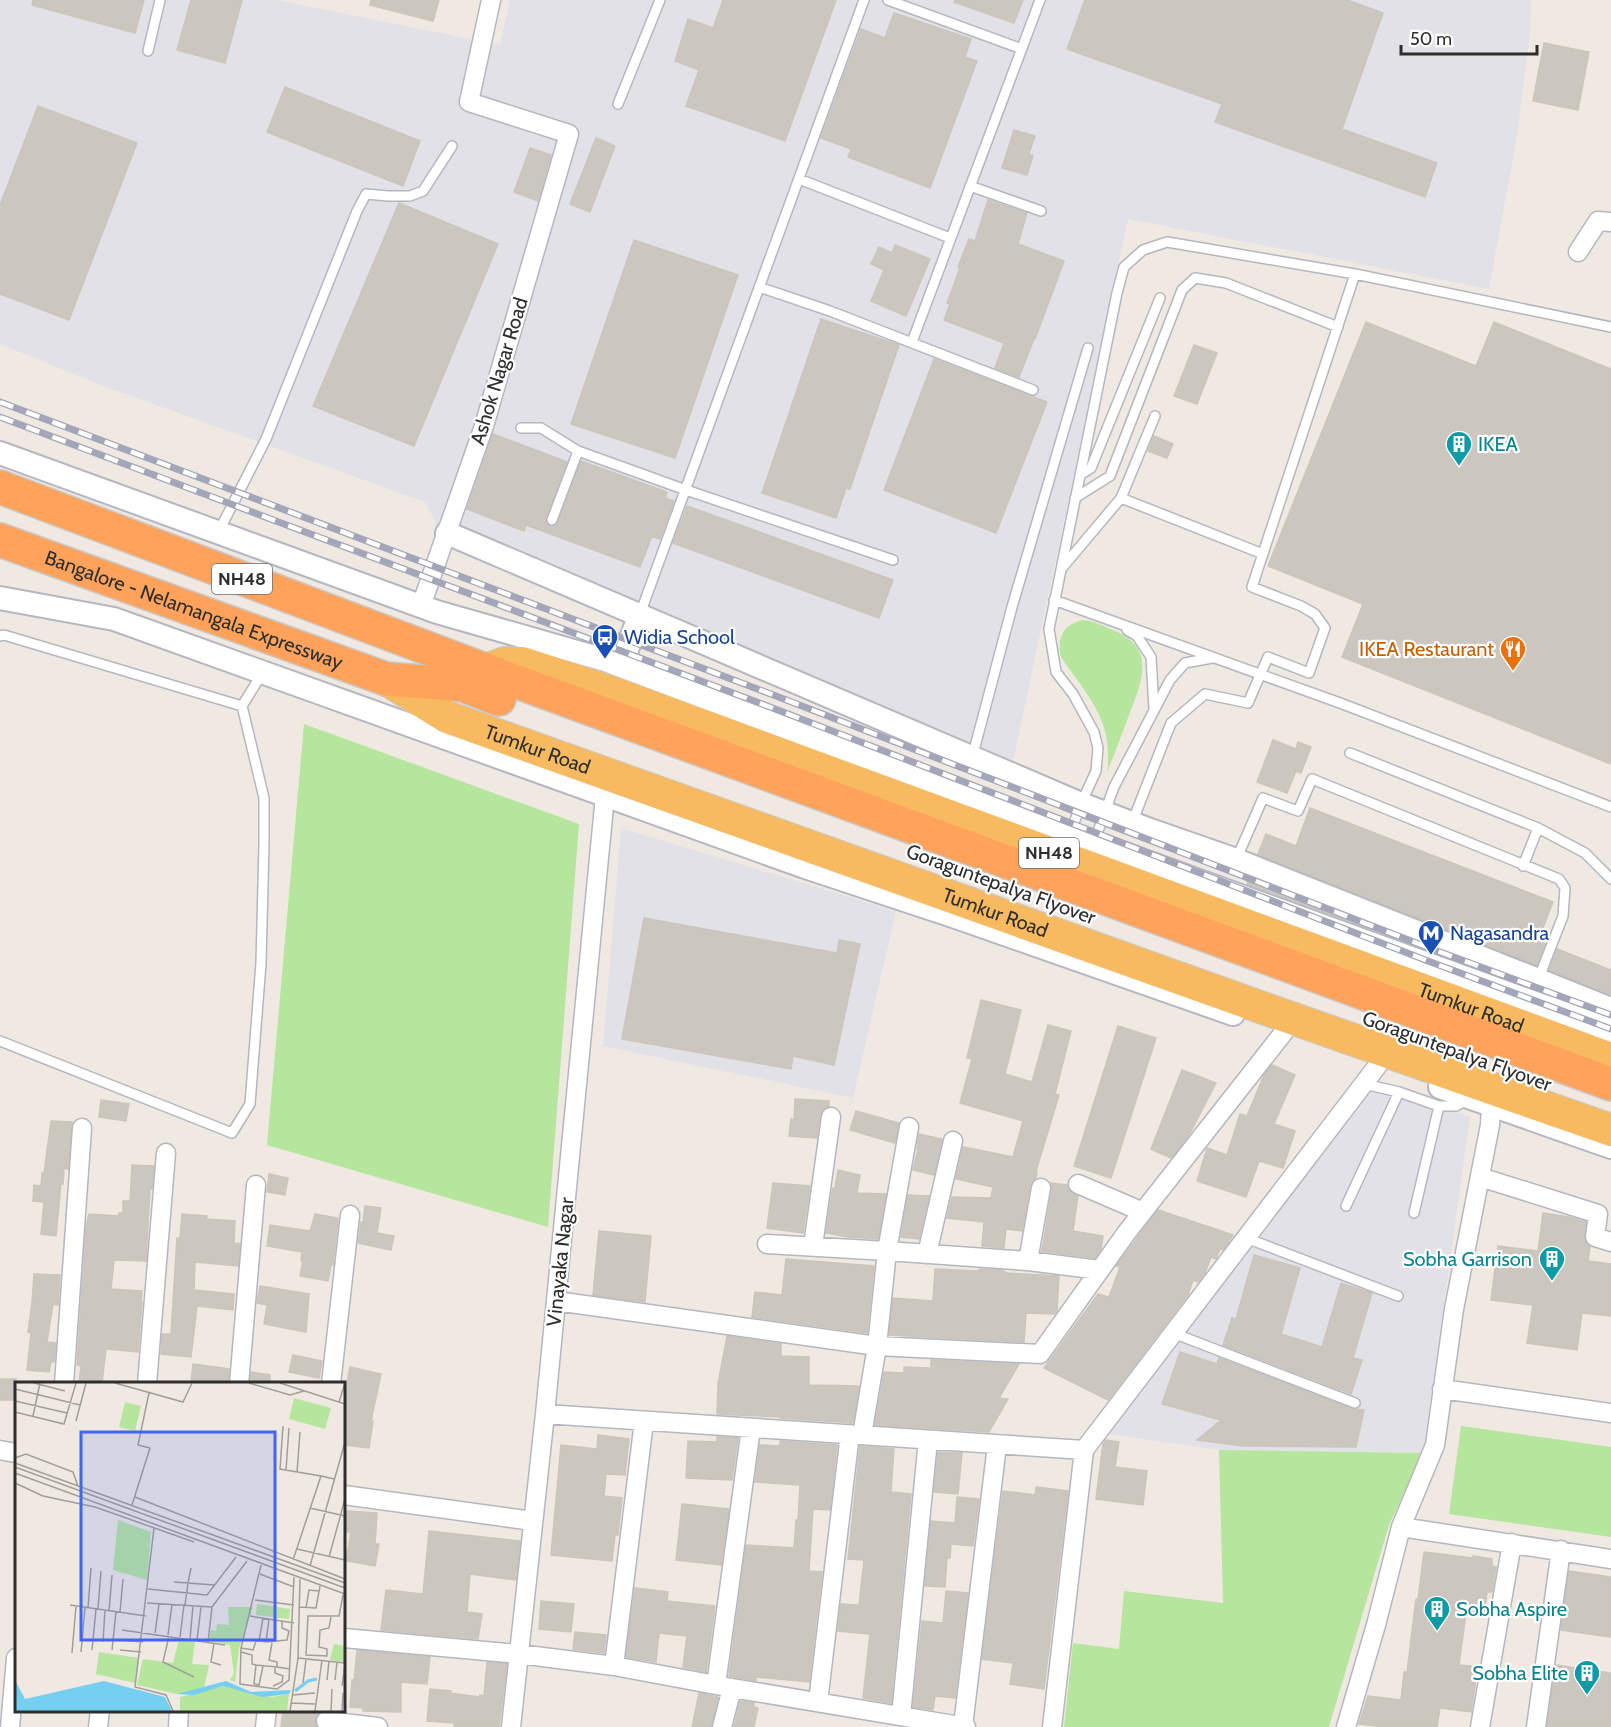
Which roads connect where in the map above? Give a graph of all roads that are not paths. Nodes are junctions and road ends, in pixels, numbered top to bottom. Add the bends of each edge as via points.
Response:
1 (160, 0) edge
2 (491, 0) edge
3 (660, 0) edge
4 (864, 0) edge
5 (888, 0) edge
6 (1040, 0) edge
7 (1022, 49) junction
8 (148, 51) dead end
9 (618, 104) dead end
10 (452, 146) dead end
11 (799, 178) junction
12 (970, 186) junction
13 (1041, 211) dead end
14 (1611, 222) edge
15 (950, 238) junction
16 (1578, 252) dead end
17 (1355, 274) junction
18 (759, 287) junction
19 (1160, 298) dead end
20 (1338, 327) junction
21 (1611, 327) edge
22 (912, 342) junction
23 (1088, 348) dead end
24 (1033, 390) dead end
25 (1155, 416) dead end
26 (521, 428) dead end
27 (578, 451) junction
28 (0, 453) edge
29 (1080, 475) junction
30 (0, 487) edge
31 (686, 490) junction
32 (1075, 498) junction
33 (1121, 498) junction
34 (552, 520) dead end
35 (218, 532) junction
36 (447, 533) junction
37 (0, 540) edge
38 (1263, 554) junction
39 (893, 561) dead end
40 (1061, 570) junction
41 (0, 598) edge
42 (1054, 600) junction
43 (421, 606) junction
44 (640, 614) junction
45 (1113, 621) junction
46 (0, 636) edge
47 (1214, 657) junction
48 (621, 666) junction
49 (263, 672) junction
50 (1262, 674) junction
51 (474, 678) junction
52 (387, 679) junction
53 (242, 706) junction
54 (1154, 709) junction
55 (1350, 753) dead end
56 (972, 758) junction
57 (605, 796) junction
58 (1081, 804) junction
59 (1611, 807) edge
60 (1106, 813) junction
61 (1132, 824) junction
62 (1538, 828) junction
63 (1070, 834) junction
64 (1093, 843) junction
65 (1236, 860) junction
66 (1523, 866) junction
67 (1611, 879) edge
68 (1538, 980) junction
69 (1611, 1009) edge
70 (1284, 1032) junction
71 (1611, 1032) edge
72 (0, 1041) edge
73 (1611, 1059) edge
74 (1378, 1065) junction
75 (1364, 1084) junction
76 (1611, 1084) edge
77 (1399, 1092) junction
78 (1480, 1101) junction
79 (1439, 1106) junction
80 (1611, 1108) edge
81 (831, 1117) dead end
82 (909, 1127) dead end
83 (82, 1128) dead end
84 (1611, 1130) edge
85 (953, 1141) dead end
86 (1611, 1147) edge
87 (166, 1153) dead end
88 (1480, 1177) junction
89 (1078, 1184) dead end
90 (255, 1185) dead end
91 (1041, 1188) dead end
92 (1346, 1206) dead end
93 (1143, 1212) junction
94 (1414, 1213) dead end
95 (350, 1215) dead end
96 (1246, 1238) junction
97 (1611, 1242) edge
98 (767, 1244) dead end
99 (813, 1246) junction
100 (887, 1251) junction
101 (927, 1254) junction
102 (1028, 1262) junction
103 (1100, 1270) junction
104 (1398, 1296) dead end
105 (556, 1301) junction
106 (1173, 1333) junction
107 (877, 1346) junction
108 (64, 1382) edge
109 (147, 1382) edge
110 (239, 1382) edge
111 (331, 1382) edge
112 (1442, 1389) junction
113 (1355, 1403) dead end
114 (1611, 1413) edge
115 (545, 1414) junction
116 (644, 1421) junction
117 (751, 1428) junction
118 (856, 1435) junction
119 (928, 1440) junction
120 (997, 1445) junction
121 (0, 1450) edge
122 (1084, 1450) junction
123 (15, 1453) edge
124 (345, 1495) edge
125 (534, 1521) junction
126 (1401, 1527) junction
127 (1512, 1543) junction
128 (1561, 1550) junction
129 (1611, 1559) edge
130 (345, 1638) edge
131 (519, 1654) junction
132 (614, 1666) junction
133 (15, 1670) edge
134 (724, 1686) junction
135 (818, 1702) junction
136 (100, 1712) edge
137 (180, 1712) edge
138 (267, 1712) edge
139 (902, 1716) junction
140 (326, 1721) dead end
141 (10, 1727) edge
142 (98, 1727) edge
143 (178, 1727) edge
144 (265, 1727) edge
145 (378, 1727) edge
146 (511, 1727) edge
147 (722, 1727) edge
148 (964, 1727) edge
149 (1052, 1727) edge
150 (1346, 1727) edge
151 (1480, 1727) edge
152 (1536, 1727) edge

1 - 8 lane
2 - 36 street, Ashok Nagar Road via 469,102 568,134 484,426
3 - 9 lane
4 - 11 lane
5 - 7 lane
6 - 7 lane
7 - 12 lane
10 - 35 lane via 423,191 410,196 366,194 267,439
11 - 15 lane
11 - 18 lane
12 - 13 lane
12 - 15 lane
14 - 16 street via 1598,221
15 - 22 lane
17 - 20 lane
17 - 21 lane
17 - 29 lane via 1167,242 1143,250 1124,267
18 - 22 lane
18 - 31 lane
19 - 29 lane via 1091,468
20 - 32 lane via 1226,283 1196,279 1182,290 1110,476
20 - 38 lane
22 - 24 lane
23 - 56 lane
25 - 33 lane
26 - 27 lane via 541,428
27 - 31 lane
27 - 34 lane
28 - 35 street
29 - 32 lane
30 - 51 highway, NH48
31 - 39 lane
31 - 44 lane
32 - 40 lane
33 - 38 lane
33 - 40 lane
35 - 43 street
36 - 43 street, Ashok Nagar Road
36 - 44 street
37 - 52 highway, Bangalore - Nelamangala Expressway / NH48
38 - 50 lane via 1252,586 1316,614 1325,628 1309,673 1268,657
40 - 42 lane
41 - 49 street via 114,619
42 - 45 lane
42 - 58 lane via 1049,629 1056,672 1095,732 1098,748 1096,771
43 - 48 street
44 - 48 street
44 - 56 street
45 - 47 lane
45 - 54 lane via 1137,636 1151,657
46 - 53 lane
47 - 50 lane
47 - 54 lane via 1185,663
48 - 63 street
49 - 53 lane
49 - 57 street
50 - 59 lane
50 - 61 lane via 1248,704 1205,694 1170,723
51 - 52 highway, Goraguntepalya Flyover
51 - 73 highway, Tumkur Road / NH48 via 505,663 522,663 611,692
51 - 76 highway, Goraguntepalya Flyover via 522,684
51 - 80 highway, Goraguntepalya Flyover
52 - 84 highway, Tumkur Road / NH48 via 447,717
53 - 72 lane via 264,798 264,844 261,963 250,1104 232,1133
54 - 60 lane via 1114,787
55 - 62 lane
56 - 58 street
57 - 70 street
57 - 105 street, Vinayaka Nagar
58 - 60 street
58 - 63 lane
60 - 61 street
60 - 64 lane
61 - 65 street
62 - 66 lane
62 - 67 lane via 1585,853
63 - 64 street
64 - 71 street
65 - 66 lane via 1263,798 1298,811 1312,779
65 - 68 street
66 - 68 lane via 1559,879 1565,888 1563,916
68 - 69 street
70 - 74 street
70 - 93 street
74 - 75 street
74 - 78 street
75 - 77 lane
75 - 96 street
77 - 79 lane
77 - 92 lane
78 - 79 lane
78 - 86 street
78 - 88 street via 1490,1125
79 - 94 lane
81 - 99 street
82 - 100 street
83 - 108 street
85 - 101 street
87 - 109 street
88 - 97 street via 1598,1215 1595,1237
88 - 112 street
89 - 93 street
90 - 110 street
91 - 102 street
93 - 103 street
95 - 111 street
96 - 104 lane
96 - 106 street
98 - 99 street
99 - 100 street
100 - 101 street
100 - 107 street
101 - 102 street
102 - 103 street
103 - 107 street via 1040,1354
105 - 107 street
105 - 115 street, Vinayaka Nagar
106 - 113 lane
106 - 122 street
107 - 118 street
112 - 114 street
112 - 126 street via 1435,1445
115 - 116 street
115 - 125 street, Vinayaka Nagar
116 - 117 street
116 - 132 street
117 - 118 street
117 - 134 street
118 - 119 street
118 - 135 street
119 - 120 street
119 - 139 street
120 - 122 street
120 - 148 street
121 - 123 street
122 - 149 street
124 - 125 street
125 - 131 street, Vinayaka Nagar
126 - 127 street
126 - 150 street
127 - 128 street
127 - 151 street
128 - 129 street
128 - 152 street
130 - 131 street
131 - 132 street
131 - 146 street, Vinayaka Nagar
132 - 134 street
133 - 141 street
134 - 135 street
134 - 147 street
135 - 139 street
136 - 142 street
137 - 143 street
138 - 144 street
139 - 148 street
140 - 145 street

